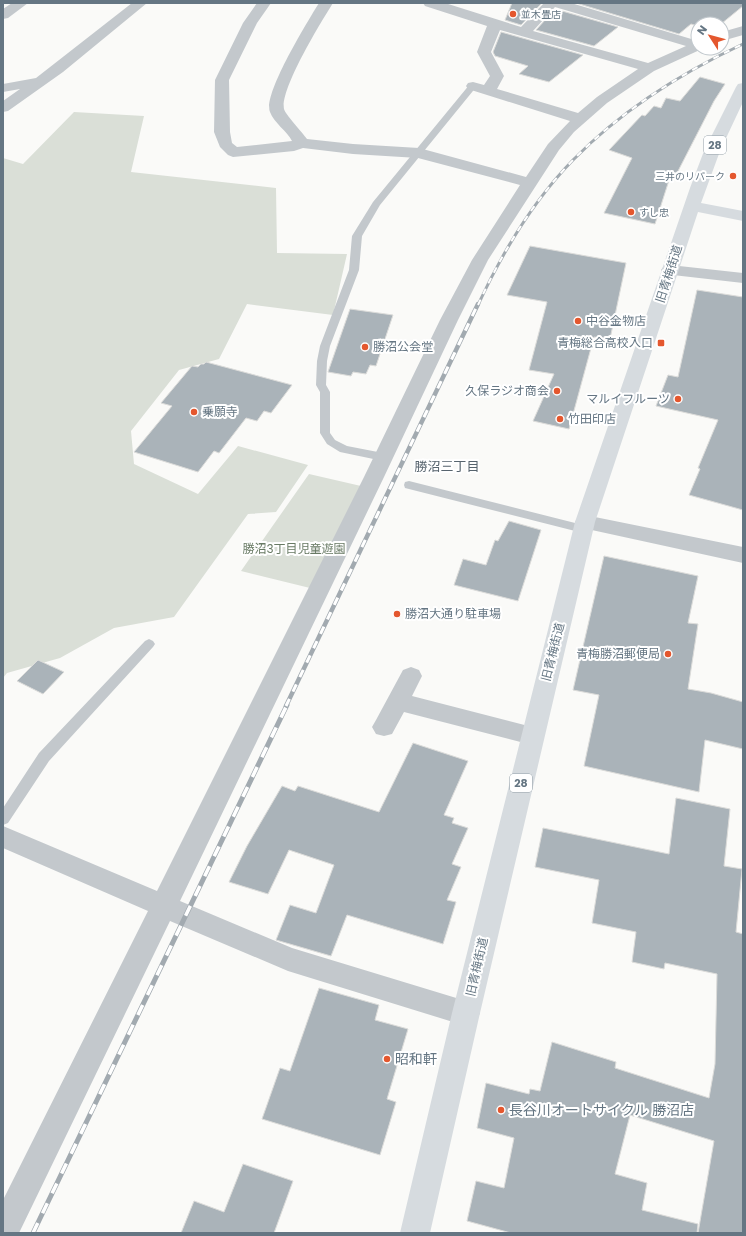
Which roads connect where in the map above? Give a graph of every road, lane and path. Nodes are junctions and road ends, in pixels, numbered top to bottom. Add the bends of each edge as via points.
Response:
1 (21, 3) edge
2 (140, 3) edge
3 (264, 3) edge
4 (326, 3) edge
5 (430, 3) edge
6 (551, 3) edge
7 (557, 3) edge
8 (3, 15) edge
9 (495, 24) junction
10 (743, 30) edge
11 (524, 32) junction
12 (730, 35) edge
13 (690, 44) edge
14 (690, 50) edge
15 (649, 68) junction
16 (40, 82) junction
17 (473, 86) joint
18 (743, 87) edge
19 (3, 88) edge
20 (488, 91) junction
21 (3, 108) edge
22 (580, 119) junction
23 (301, 143) junction
24 (419, 153) junction
25 (530, 183) junction
26 (692, 206) junction
27 (743, 216) edge
28 (670, 270) junction
29 (743, 278) edge
30 (383, 457) junction
31 (409, 485) dead end
32 (584, 526) junction
33 (743, 555) edge
34 (150, 644) dead end
35 (412, 676) dead end
36 (398, 701) junction
37 (384, 727) dead end
38 (532, 736) junction
39 (3, 819) edge
40 (3, 837) edge
41 (162, 906) junction
42 (466, 1013) junction
43 (3, 1233) edge
44 (415, 1233) edge

1 - 8 street
2 - 16 street
3 - 23 street via 250,23 222,80 222,132 225,144 233,152 238,152
4 - 23 street via 300,48 276,103 276,111 294,130
5 - 9 street
6 - 11 street
7 - 13 street
9 - 11 street
9 - 20 street via 484,52 497,76
10 - 12 street
11 - 15 street
14 - 15 street
15 - 22 street via 602,100
16 - 19 street
16 - 21 street
17 - 20 street
17 - 24 lane
18 - 26 main road, 旧青梅街道 / 28 via 712,151
20 - 22 street
22 - 25 street via 552,147
23 - 24 street
24 - 25 street
24 - 30 lane via 376,204 357,236 354,270 325,346 322,362 325,433 331,442 344,449
25 - 30 street via 507,216 448,320
26 - 27 main road
26 - 28 main road, 旧青梅街道 / 28
28 - 29 street
28 - 32 main road, 旧青梅街道 / 28
30 - 41 street
31 - 32 lane
32 - 33 street
32 - 38 main road, 旧青梅街道 / 28
34 - 39 lane via 44,757
35 - 36 street
36 - 37 street
36 - 38 street
38 - 42 main road, 旧青梅街道 / 28
40 - 41 street
41 - 42 street via 288,959
41 - 43 street
42 - 44 main road, 旧青梅街道 / 28

